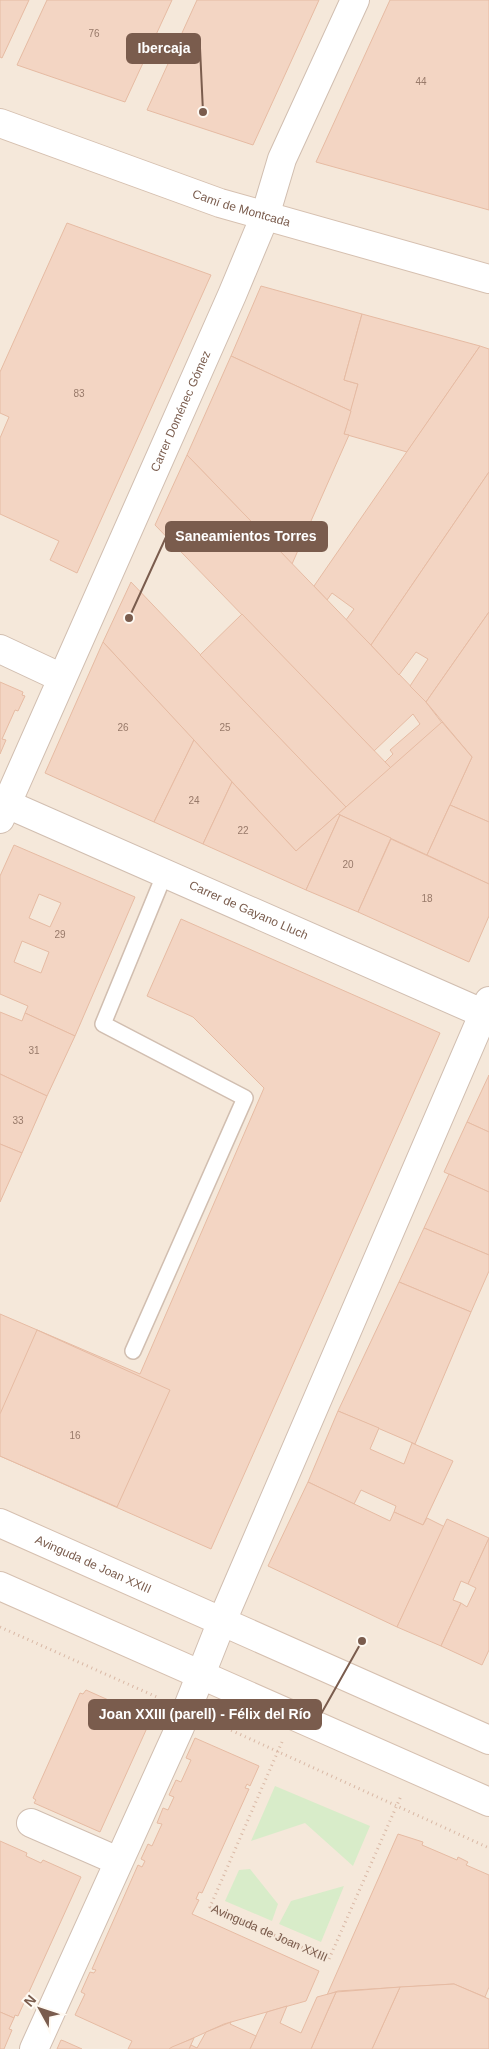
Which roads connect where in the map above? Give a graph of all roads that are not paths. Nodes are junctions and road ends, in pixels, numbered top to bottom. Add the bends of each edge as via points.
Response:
1 (355, 0) edge
2 (0, 123) edge
3 (265, 216) junction
4 (489, 279) edge
5 (0, 649) edge
6 (62, 678) junction
7 (6, 797) edge
8 (165, 873) junction
9 (487, 1010) edge
10 (133, 1350) dead end
11 (0, 1523) edge
12 (0, 1586) edge
13 (222, 1621) junction
14 (199, 1675) junction
15 (489, 1740) edge
16 (489, 1802) edge
17 (31, 1823) dead end
18 (118, 1861) junction
19 (34, 2049) edge

1 - 3 street, Carrer Doménec Gómez via 282,159
2 - 3 street, Camí de Montcada via 211,200
3 - 4 street, Camí de Montcada
3 - 6 street, Carrer Doménec Gómez
5 - 6 street
6 - 7 street, Carrer Doménec Gómez
7 - 8 street, Carrer de Gayano Lluch
8 - 9 street, Carrer de Gayano Lluch
8 - 10 lane via 103,1024 245,1098
9 - 13 street
11 - 13 street, Avinguda de Joan XXIII
12 - 14 street
13 - 14 street
13 - 15 street, Avinguda de Joan XXIII
14 - 16 street
14 - 18 street via 174,1742
17 - 18 street
18 - 19 street

